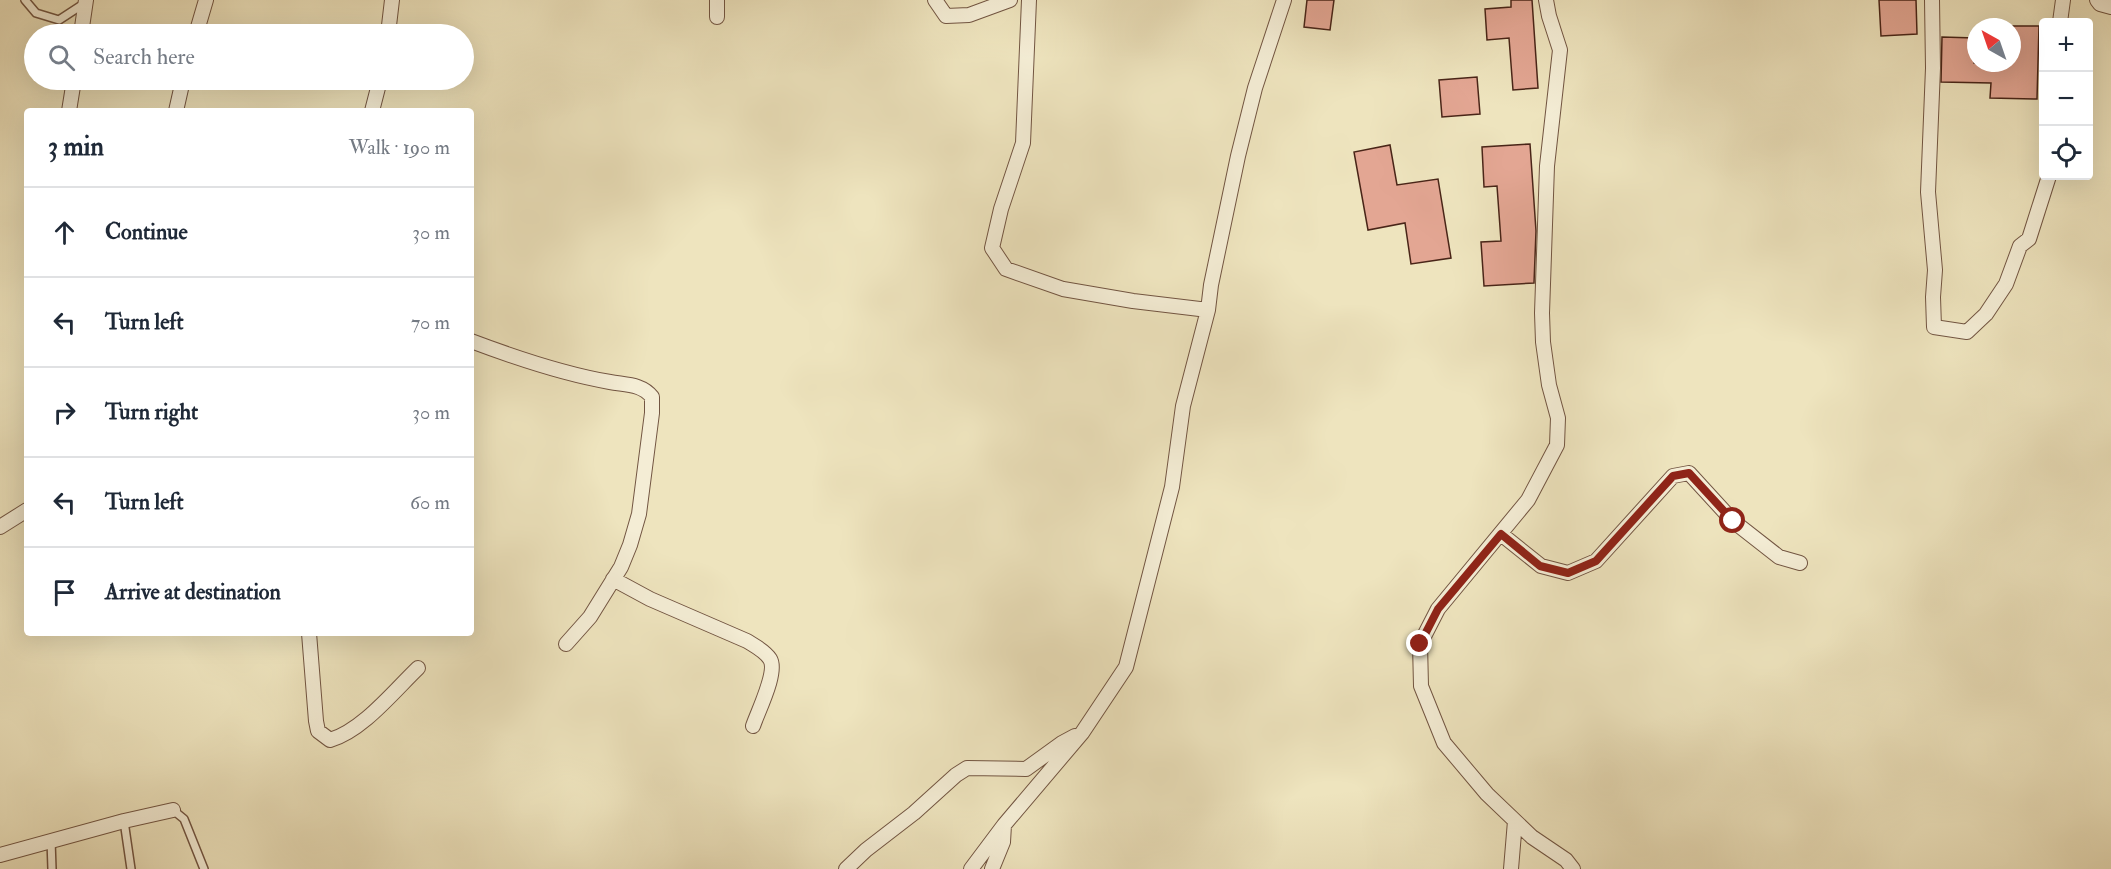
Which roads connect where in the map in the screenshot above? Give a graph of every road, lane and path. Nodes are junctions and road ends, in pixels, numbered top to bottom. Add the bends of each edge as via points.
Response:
1 (25, 0) edge
2 (206, 0) edge
3 (392, 0) edge
4 (717, 0) edge
5 (935, 0) edge
6 (1010, 0) edge
7 (1029, 0) edge
8 (1284, 0) edge
9 (1546, 0) edge
10 (1932, 0) edge
11 (2063, 0) edge
12 (2097, 0) edge
13 (86, 1) edge
14 (2111, 7) edge
15 (717, 17) dead end
16 (2061, 18) edge
17 (83, 24) edge
18 (198, 24) edge
19 (389, 24) edge
20 (72, 90) edge
21 (181, 90) edge
22 (377, 90) edge
23 (69, 108) edge
24 (177, 108) edge
25 (373, 108) edge
26 (2048, 180) edge
27 (1208, 310) junction
28 (474, 342) edge
29 (24, 512) edge
30 (0, 527) edge
31 (1501, 534) junction
32 (1800, 563) dead end
33 (613, 579) junction
34 (309, 636) edge
35 (566, 644) dead end
36 (418, 668) dead end
37 (753, 726) dead end
38 (1082, 733) junction
39 (173, 810) joint
40 (124, 820) junction
41 (1515, 821) junction
42 (1004, 825) junction
43 (51, 840) junction
44 (0, 855) edge
45 (52, 869) edge
46 (131, 869) edge
47 (204, 869) edge
48 (846, 869) edge
49 (971, 869) edge
50 (992, 869) edge
51 (1511, 869) edge
52 (1573, 869) edge

1 - 13 lane via 36,13 59,20
2 - 18 street
3 - 19 street
4 - 15 street
5 - 6 street via 946,16 969,15
7 - 27 street via 1023,143 992,248 1006,269 1063,289
8 - 27 street via 1252,99 1210,285
9 - 31 street via 1560,50 1547,166 1542,313 1543,342 1558,418 1557,445 1528,500
10 - 26 street via 1928,192 1935,270 1934,327 1967,332 1986,314 2006,284 2020,246 2029,238
11 - 16 street
12 - 14 street
13 - 17 street
20 - 23 street
21 - 24 street
22 - 25 street
27 - 38 street via 1183,406 1172,487 1126,667
28 - 33 street via 594,380 642,388 652,397 639,514 630,545
29 - 30 street
31 - 32 street via 1540,566 1568,573 1596,561 1673,476 1689,473 1733,521 1779,557
31 - 41 street via 1438,609 1420,644 1421,686 1444,742
33 - 35 street via 590,617
33 - 37 street via 747,641 770,658 773,669
34 - 36 street via 316,721 318,730 330,740 369,716
38 - 42 street
38 - 48 street via 1026,769 967,768
39 - 40 street
39 - 47 lane via 184,819
40 - 43 street
40 - 46 lane
41 - 51 street
41 - 52 street
42 - 49 street
42 - 50 street via 1003,842
43 - 44 street
43 - 45 lane

